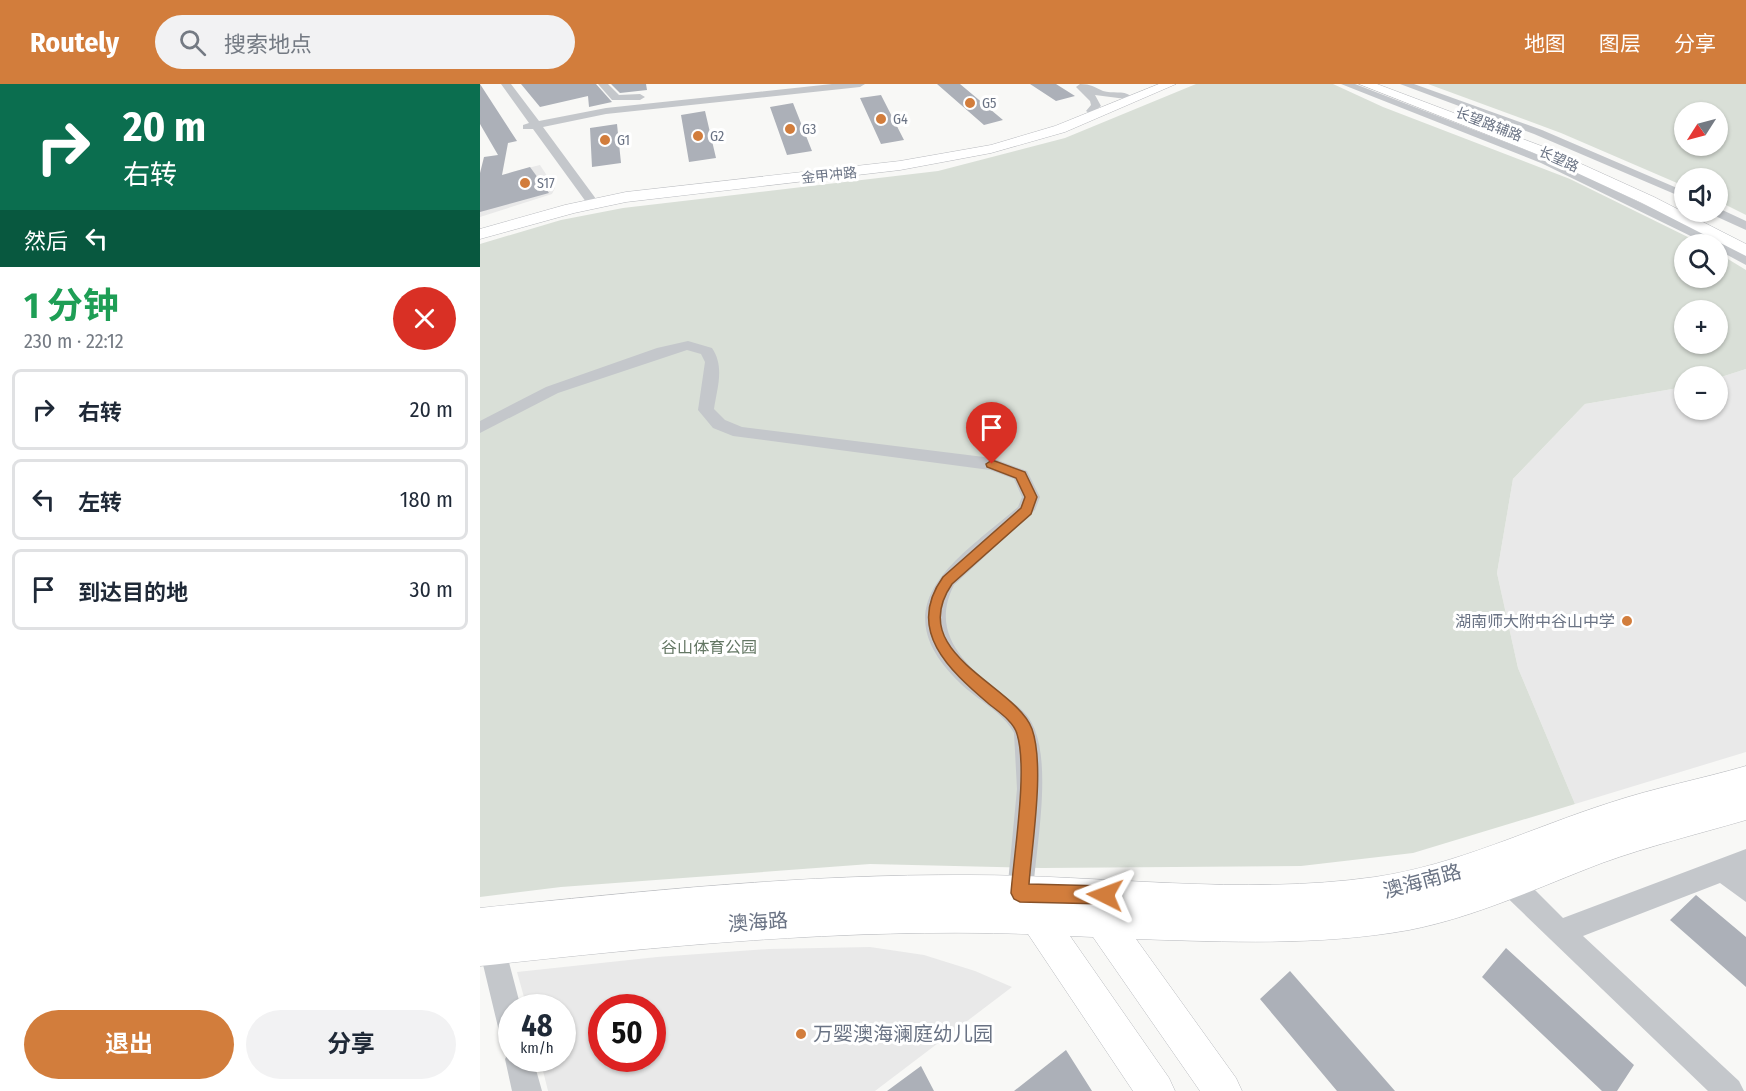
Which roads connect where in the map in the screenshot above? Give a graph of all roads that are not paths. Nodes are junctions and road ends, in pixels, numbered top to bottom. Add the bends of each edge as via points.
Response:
1 (499, 84) edge
2 (506, 84) edge
3 (603, 84) edge
4 (835, 84) edge
5 (860, 84) edge
6 (1076, 84) edge
7 (1085, 84) edge
8 (1154, 84) edge
9 (1170, 84) edge
10 (1346, 84) edge
11 (1365, 84) edge
12 (1389, 84) edge
13 (1406, 84) edge
14 (697, 90) dead end
15 (1126, 96) junction
16 (1091, 111) junction
17 (531, 124) junction
18 (1507, 132) junction
19 (1552, 156) junction
20 (1596, 156) junction
21 (1655, 190) junction
22 (1674, 191) edge
23 (1615, 193) junction
24 (1674, 199) edge
25 (585, 202) junction
26 (1728, 217) edge
27 (1719, 222) edge
28 (1746, 226) edge
29 (480, 227) edge
30 (480, 234) edge
31 (1695, 234) edge
32 (1746, 236) edge
33 (1746, 250) edge
34 (1728, 251) edge
35 (1746, 261) edge
36 (480, 428) edge
37 (1746, 780) edge
38 (1746, 805) edge
39 (1735, 866) edge
40 (1500, 872) junction
41 (1746, 889) edge
42 (1029, 905) junction
43 (1092, 906) junction
44 (1559, 932) junction
45 (484, 940) edge
46 (501, 994) edge
47 (522, 1072) edge
48 (527, 1091) edge
49 (1156, 1091) edge
50 (1223, 1091) edge
51 (1729, 1091) edge

1 - 17 street
2 - 17 street
3 - 14 street via 621,99
4 - 17 street via 606,108
5 - 17 street via 596,112
6 - 16 street via 1095,100
7 - 15 street via 1106,96
8 - 15 main road, 金甲冲路
9 - 25 main road, 金甲冲路 via 1044,135 965,155 884,169
10 - 23 street, 长望路辅路 via 1545,161
11 - 18 main road, 长望路
12 - 18 main road, 长望路
13 - 20 street, 长望路辅路
15 - 16 main road, 金甲冲路
16 - 25 main road, 金甲冲路 via 1014,138 929,156 638,189
17 - 25 street
18 - 19 main road, 长望路
18 - 21 main road, 长望路
19 - 23 main road
19 - 33 main road, 长望路
20 - 21 main road
20 - 22 street, 长望路辅路
21 - 24 main road, 长望路
23 - 31 street, 长望路辅路
25 - 29 main road, 金甲冲路
25 - 30 main road, 金甲冲路
26 - 28 street
27 - 32 main road
34 - 35 street, 长望路辅路
36 - 42 street via 552,390 688,345 711,355 713,362 706,410 719,424 739,432 992,464 1021,475 1031,497 1026,510 948,580 938,594 934,611 936,633 958,669 1025,730 1029,769
37 - 40 main road, 澳海南路 via 1594,822
38 - 40 main road, 澳海南路 via 1608,846
39 - 41 street
39 - 44 street
40 - 43 main road, 澳海南路 via 1451,902 1385,917 1195,925
40 - 44 street
42 - 43 main road, 澳海路
42 - 45 main road, 澳海路 via 925,915 818,917
42 - 49 main road
43 - 50 main road
44 - 51 street
45 - 46 street
47 - 48 street

